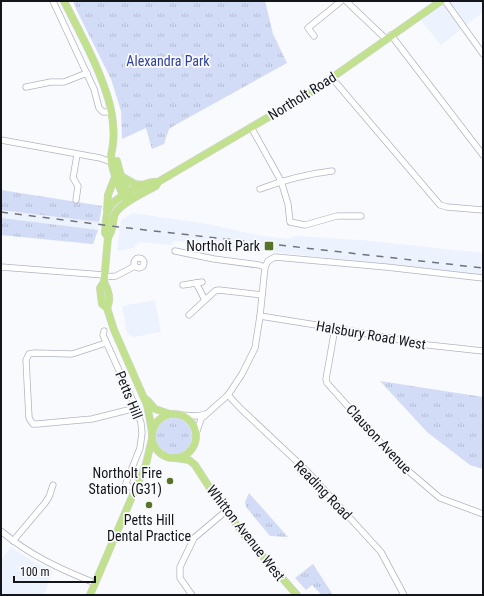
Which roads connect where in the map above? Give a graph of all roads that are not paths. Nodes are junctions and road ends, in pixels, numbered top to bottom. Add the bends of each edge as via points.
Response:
1 (53, 1) edge
2 (64, 1) edge
3 (341, 1) edge
4 (346, 1) edge
5 (441, 1) edge
6 (445, 1) edge
7 (314, 36) dead end
8 (388, 37) junction
9 (483, 54) edge
10 (87, 73) junction
11 (332, 78) junction
12 (26, 87) dead end
13 (111, 112) junction
14 (251, 127) junction
15 (1, 140) edge
16 (78, 155) junction
17 (483, 155) edge
18 (114, 160) junction
19 (332, 171) dead end
20 (118, 176) junction
21 (281, 181) junction
22 (158, 182) junction
23 (144, 185) junction
24 (260, 189) dead end
25 (128, 198) junction
26 (76, 200) dead end
27 (483, 210) edge
28 (107, 215) junction
29 (361, 216) dead end
30 (108, 237) junction
31 (175, 251) dead end
32 (135, 266) dead end
33 (1, 267) edge
34 (265, 267) junction
35 (104, 278) junction
36 (483, 278) edge
37 (202, 282) dead end
38 (196, 284) junction
39 (183, 285) dead end
40 (262, 295) junction
41 (205, 300) junction
42 (189, 315) dead end
43 (260, 316) junction
44 (335, 328) junction
45 (104, 331) dead end
46 (106, 342) junction
47 (483, 351) edge
48 (142, 392) junction
49 (228, 395) junction
50 (136, 408) junction
51 (207, 413) junction
52 (176, 414) junction
53 (152, 436) junction
54 (196, 437) junction
55 (171, 458) junction
56 (146, 464) junction
57 (197, 468) junction
58 (53, 485) dead end
59 (135, 489) junction
60 (226, 511) junction
61 (483, 514) edge
62 (1, 531) edge
63 (13, 541) junction
64 (95, 583) junction
65 (90, 595) edge
66 (192, 595) edge
67 (297, 595) edge
68 (404, 595) edge

1 - 10 street
2 - 13 main road via 104,86
3 - 7 street via 308,28
4 - 8 street
5 - 8 main road, Northolt Road
6 - 9 street
8 - 11 main road, Northolt Road
8 - 17 street
10 - 12 street via 68,81
10 - 13 street via 100,111
11 - 14 main road, Northolt Road
11 - 27 street via 440,205
13 - 18 main road via 116,150
14 - 21 street
14 - 22 main road, Northolt Road
15 - 16 street
16 - 18 street
16 - 26 street via 73,178 78,186
18 - 20 main road
19 - 21 street
20 - 23 main road
20 - 25 main road
20 - 28 main road via 108,195
21 - 24 street
21 - 29 street via 290,222 305,225 336,216
22 - 23 main road, Northolt Road via 153,181
22 - 25 main road, Northolt Road via 156,186
23 - 25 main road, Northolt Road
25 - 28 main road, Northolt Road via 112,204
25 - 30 main road, Northolt Road via 116,212
28 - 30 main road via 105,233
30 - 35 main road, Petts Hill
31 - 34 street
32 - 35 street via 116,276
33 - 35 street
34 - 36 street via 268,261 282,257
34 - 40 street
35 - 48 main road, Petts Hill via 100,288 102,304 107,308
37 - 38 street
38 - 39 street
38 - 41 street
40 - 41 street via 219,290
40 - 43 street
41 - 42 street
43 - 44 street, Halsbury Road West
43 - 49 street via 255,348
44 - 47 street, Halsbury Road West via 428,345
44 - 61 street, Clauson Avenue via 327,383 399,463 440,498
45 - 46 street, Petts Hill
46 - 50 street, Petts Hill
46 - 50 street via 72,354 29,354 26,360 29,418 33,424 92,420
48 - 52 main road, Petts Hill via 155,409
48 - 53 main road, Petts Hill via 150,414
49 - 51 street
49 - 68 street, Reading Road via 307,471 381,552
50 - 59 street, Petts Hill via 142,438 138,456 126,483
51 - 52 street via 198,416
51 - 54 street via 199,422
52 - 53 main road via 160,418 154,425
52 - 54 main road via 191,422
53 - 55 main road via 158,452
53 - 56 main road, Petts Hill
54 - 55 main road via 193,447 187,454
54 - 57 main road, Whitton Avenue West via 194,457
55 - 56 main road via 154,458
55 - 57 main road, Whitton Avenue West via 189,460
56 - 59 main road, Petts Hill
57 - 60 main road, Whitton Avenue West
58 - 63 street via 45,503
59 - 64 main road, Petts Hill
60 - 66 street via 194,538 180,567 180,578
60 - 67 main road, Whitton Avenue West
62 - 63 street
63 - 64 street via 39,558
64 - 65 main road, Petts Hill

